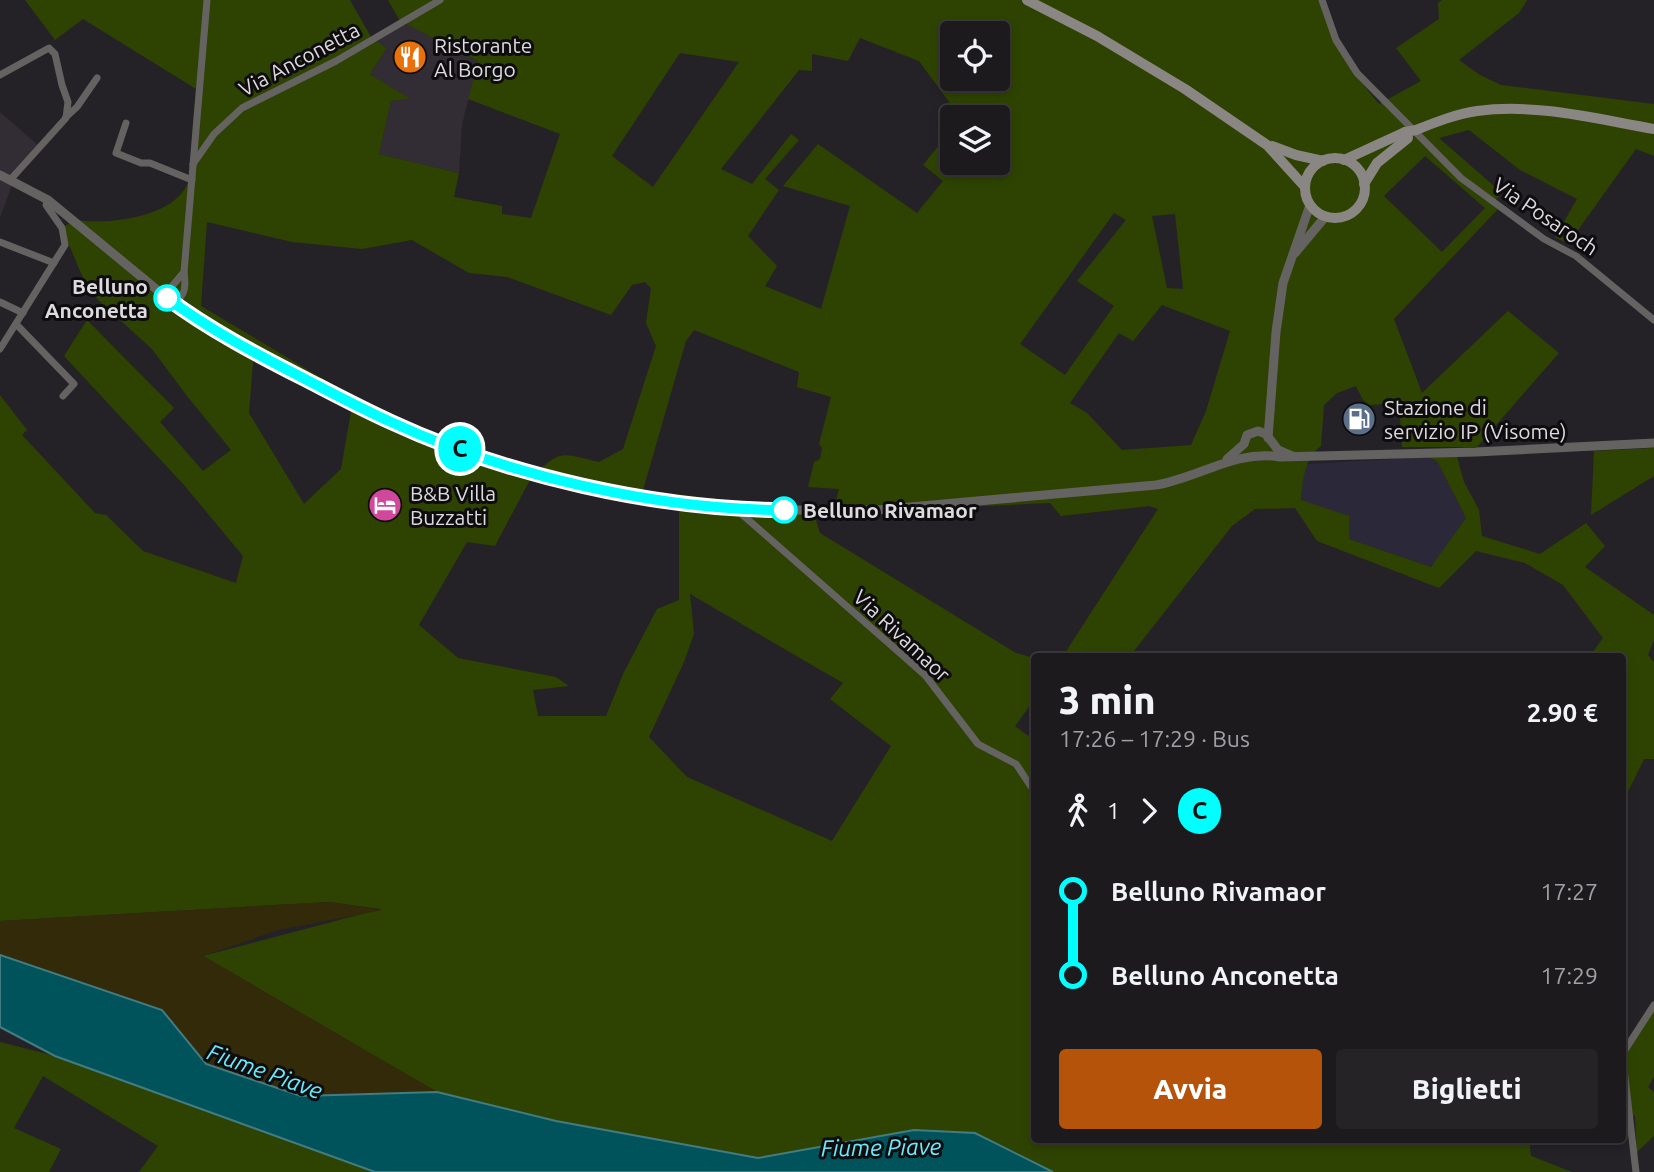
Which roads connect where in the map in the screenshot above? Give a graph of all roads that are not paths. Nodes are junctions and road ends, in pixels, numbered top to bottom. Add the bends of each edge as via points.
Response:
1 (207, 0) edge
2 (1027, 0) edge
3 (1322, 0) edge
4 (437, 1) edge
5 (0, 75) edge
6 (97, 78) dead end
7 (66, 118) junction
8 (126, 124) dead end
9 (1654, 130) edge
10 (1414, 133) junction
11 (1267, 145) junction
12 (1344, 160) junction
13 (1323, 161) junction
14 (193, 164) junction
15 (0, 175) edge
16 (11, 179) junction
17 (191, 180) junction
18 (1364, 184) junction
19 (1305, 187) junction
20 (48, 200) junction
21 (1310, 205) junction
22 (1325, 217) junction
23 (0, 242) edge
24 (1290, 260) junction
25 (54, 263) junction
26 (184, 272) junction
27 (171, 301) junction
28 (0, 302) edge
29 (23, 313) junction
30 (1654, 320) edge
31 (16, 324) junction
32 (0, 349) edge
33 (63, 396) dead end
34 (1270, 404) junction
35 (1254, 431) junction
36 (1269, 439) junction
37 (1654, 443) edge
38 (1244, 444) junction
39 (1264, 454) junction
40 (1252, 455) junction
41 (1293, 456) junction
42 (1222, 463) junction
43 (737, 510) junction
44 (1031, 786) edge
45 (1654, 1005) edge
46 (1626, 1048) edge
47 (1626, 1085) edge
48 (1634, 1172) edge

1 - 14 street, Via Anconetta
2 - 11 main road via 1152,69
3 - 10 street, Via Posaroch via 1349,63
4 - 14 street, Via Anconetta via 336,61 242,108 214,134
5 - 7 street via 52,49 68,102
6 - 7 street
7 - 16 street
8 - 17 street via 116,153
9 - 10 main road via 1569,113 1519,109 1464,114
10 - 12 main road
10 - 18 main road via 1377,163
10 - 30 street, Via Posaroch via 1461,178 1544,240 1576,256
11 - 13 main road
11 - 19 main road
12 - 13 main road
12 - 18 main road via 1357,169
13 - 19 main road via 1311,171
14 - 17 street, Via Anconetta
15 - 16 street
16 - 20 street
17 - 26 street, Via Anconetta
18 - 22 main road via 1354,212 1335,219
19 - 21 main road
20 - 25 street via 65,238
20 - 27 street
21 - 22 main road
21 - 24 street
22 - 24 street
23 - 25 street
24 - 34 street via 1279,303
25 - 29 street
26 - 27 street, Via Anconetta via 173,285
26 - 27 street, Via Anconetta via 184,293
27 - 43 street via 234,342 354,404 498,464 618,493
28 - 29 street
29 - 31 street
31 - 32 street
31 - 33 street via 74,384
34 - 35 street
34 - 36 street
35 - 36 street
35 - 38 street
36 - 39 street
36 - 41 street via 1278,450
37 - 41 street
38 - 40 street
38 - 42 street
39 - 40 street
39 - 41 street
40 - 42 street
42 - 43 street via 1156,485 877,510
43 - 44 street, Via Rivamaor via 925,675 978,744 1016,764
45 - 46 street
47 - 48 street

